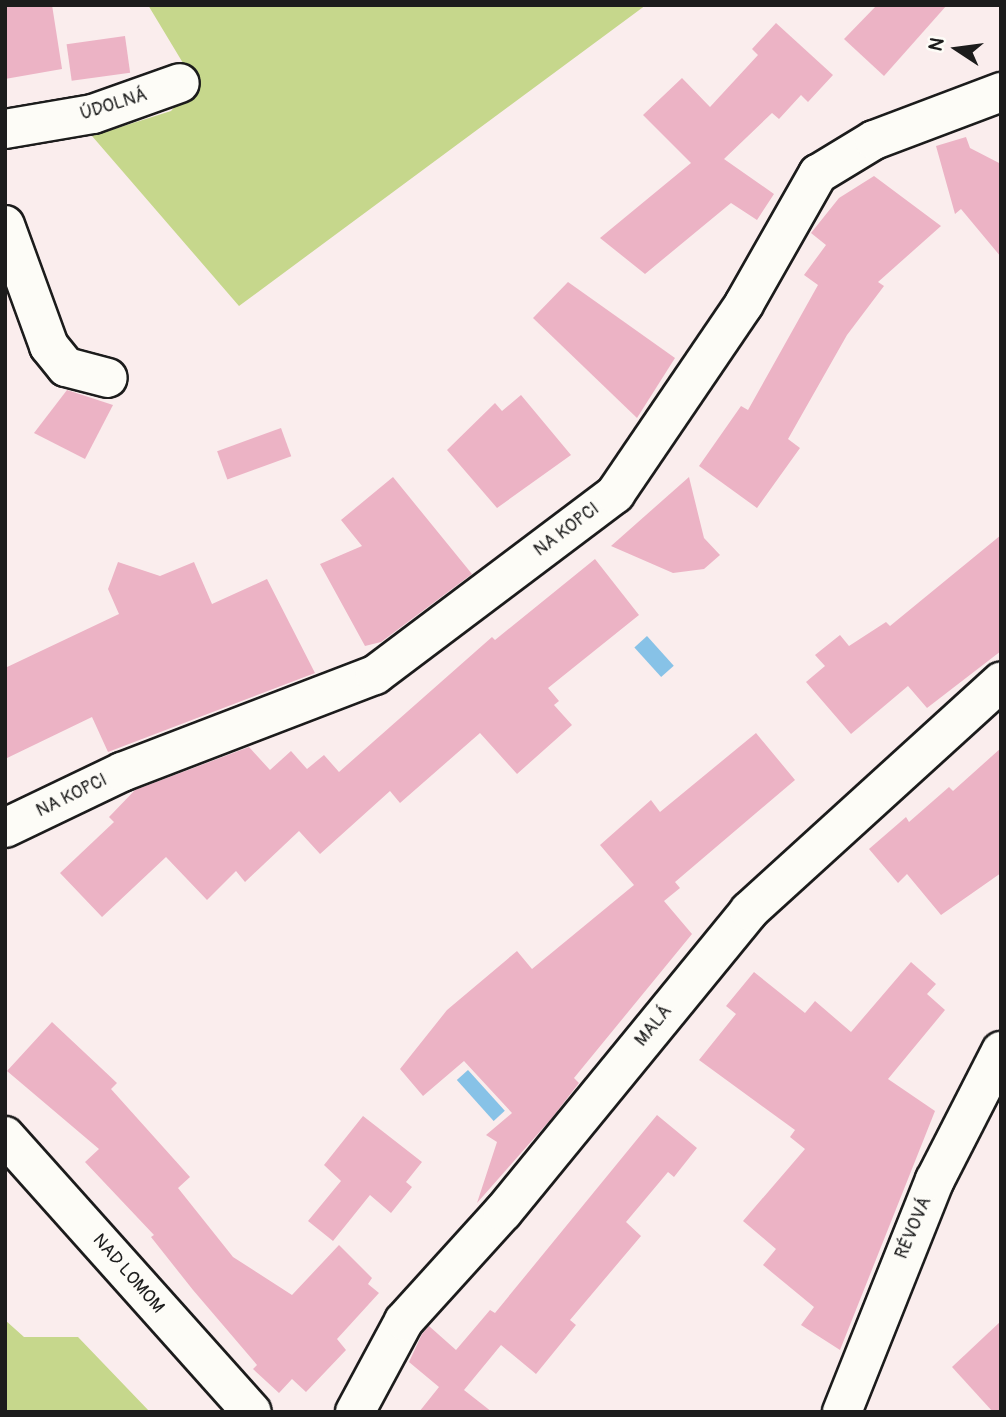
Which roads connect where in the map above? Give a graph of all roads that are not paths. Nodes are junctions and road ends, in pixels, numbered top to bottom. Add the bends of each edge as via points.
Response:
1 (180, 83) dead end
2 (1001, 92) edge
3 (5, 129) edge
4 (5, 225) edge
5 (108, 378) dead end
6 (1001, 682) edge
7 (5, 828) edge
8 (1001, 1051) edge
9 (989, 1105) edge
10 (5, 1136) edge
11 (244, 1408) edge
12 (355, 1412) edge
13 (842, 1412) edge

1 - 3 street, ÚDOLNÁ via 93,114
2 - 7 street, NA KOPCI via 874,140 818,174 744,304 615,494 374,676 122,772
4 - 5 street via 49,346 66,367
6 - 12 street, MALÁ via 749,911 503,1212 404,1321
8 - 9 street, RÉVOVÁ
9 - 13 street, RÉVOVÁ via 906,1247
10 - 11 street, NAD LOMOM

